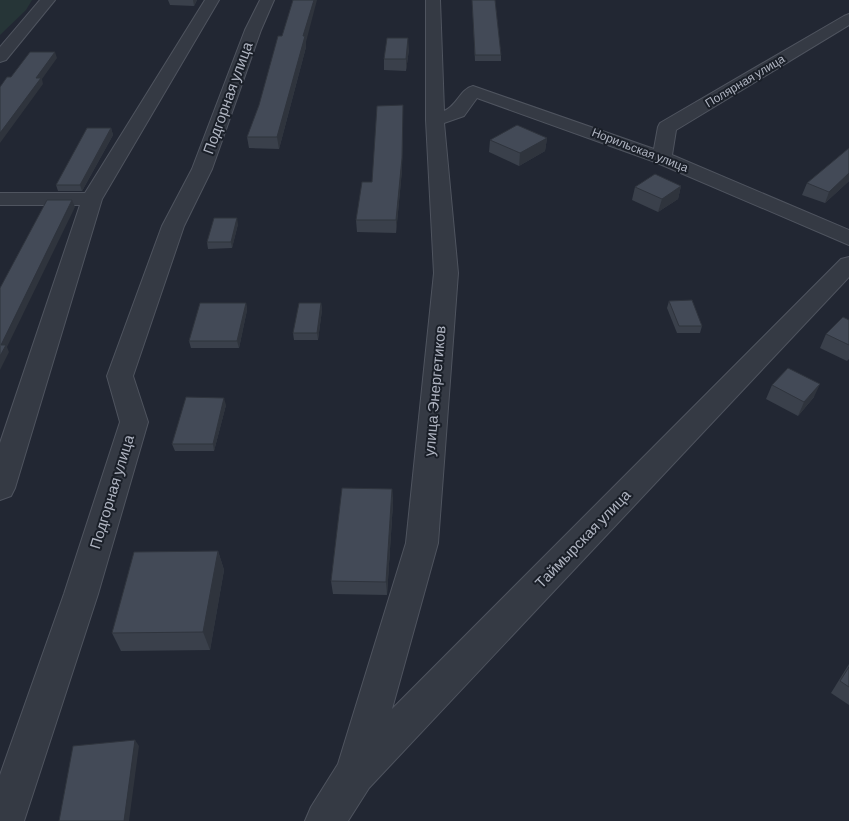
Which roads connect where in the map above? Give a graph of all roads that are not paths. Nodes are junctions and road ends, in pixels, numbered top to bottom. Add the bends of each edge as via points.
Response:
1 (48, 0) edge
2 (212, 0) edge
3 (267, 0) edge
4 (433, 0) edge
5 (849, 18) edge
6 (3, 51) edge
7 (435, 120) junction
8 (662, 158) junction
9 (0, 198) edge
10 (92, 199) junction
11 (849, 238) edge
12 (849, 264) edge
13 (0, 488) edge
14 (355, 774) junction
15 (4, 821) edge
16 (325, 821) edge

1 - 6 street
2 - 10 street
3 - 15 street, Подгорная улица via 202,169 173,226 120,376 134,422 81,594
4 - 7 street, улица Энергетиков
5 - 8 street, Полярная улица via 667,127
7 - 8 street, Норильская улица via 458,112 473,91
7 - 14 street, улица Энергетиков via 446,273 422,543
8 - 11 street, Норильская улица
9 - 10 street
10 - 13 street
12 - 14 street, Таймырская улица
14 - 16 street, Таймырская улица

